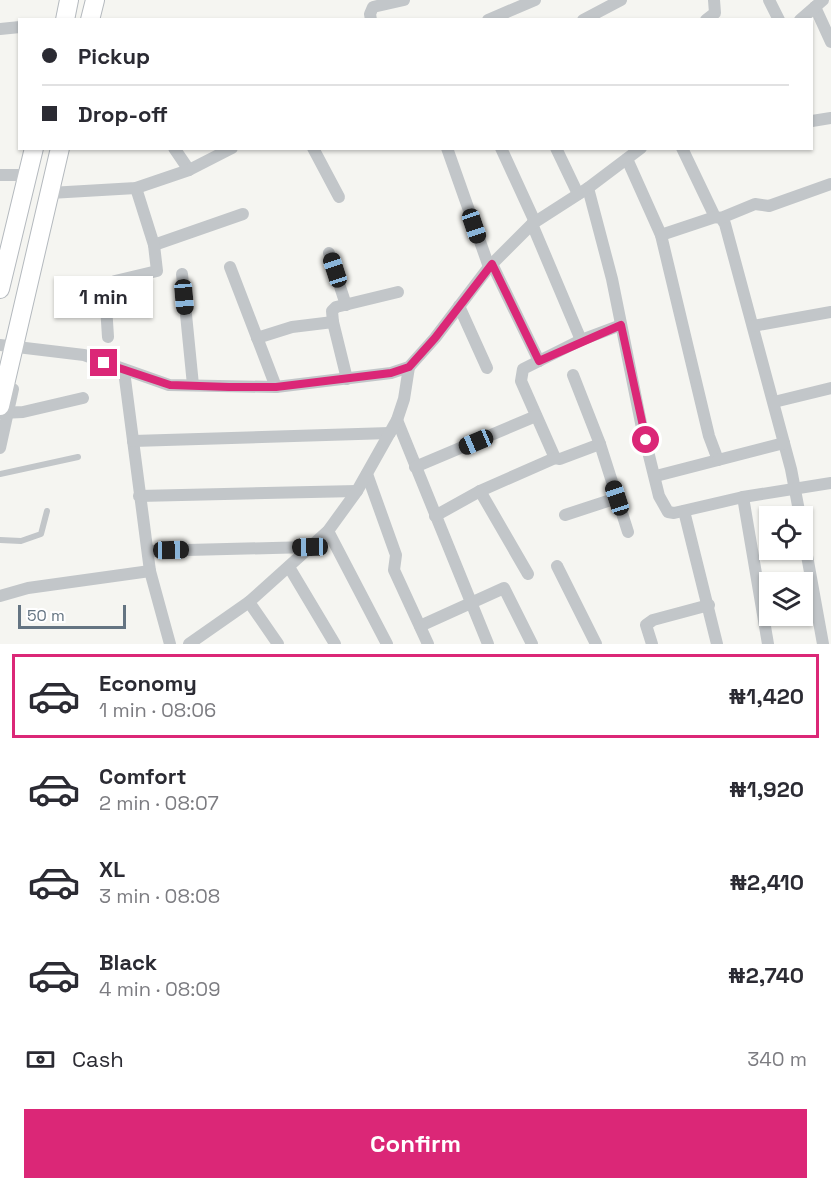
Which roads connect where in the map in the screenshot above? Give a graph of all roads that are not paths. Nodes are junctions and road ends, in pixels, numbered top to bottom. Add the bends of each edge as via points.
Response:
1 (69, 0) edge
2 (94, 0) edge
3 (404, 0) edge
4 (536, 0) edge
5 (621, 0) edge
6 (714, 0) edge
7 (770, 0) edge
8 (819, 3) edge
9 (65, 18) edge
10 (90, 18) edge
11 (371, 18) edge
12 (493, 18) edge
13 (587, 18) edge
14 (709, 18) edge
15 (778, 18) edge
16 (802, 18) edge
17 (18, 27) edge
18 (0, 29) edge
19 (831, 42) edge
20 (831, 118) edge
21 (813, 121) edge
22 (34, 150) edge
23 (60, 150) edge
24 (175, 150) edge
25 (228, 150) edge
26 (314, 150) edge
27 (448, 150) edge
28 (502, 150) edge
29 (557, 150) edge
30 (638, 150) edge
31 (683, 150) edge
32 (627, 159) junction
33 (189, 171) junction
34 (28, 174) junction
35 (0, 175) edge
36 (831, 184) edge
37 (136, 188) junction
38 (583, 191) junction
39 (54, 192) junction
40 (339, 197) dead end
41 (243, 214) dead end
42 (718, 218) junction
43 (533, 223) junction
44 (661, 236) junction
45 (154, 245) junction
46 (329, 253) dead end
47 (3, 260) edge
48 (490, 266) junction
49 (230, 267) dead end
50 (182, 274) dead end
51 (0, 289) edge
52 (399, 292) dead end
53 (346, 305) junction
54 (459, 306) junction
55 (831, 312) edge
56 (333, 322) junction
57 (621, 325) junction
58 (753, 326) junction
59 (108, 337) dead end
60 (257, 338) junction
61 (581, 340) junction
62 (12, 346) edge
63 (539, 361) junction
64 (409, 367) junction
65 (487, 368) dead end
66 (124, 371) junction
67 (573, 375) dead end
68 (347, 379) junction
69 (193, 385) junction
70 (276, 387) junction
71 (831, 388) edge
72 (83, 398) dead end
73 (774, 402) junction
74 (3, 410) edge
75 (536, 416) junction
76 (397, 420) junction
77 (390, 433) junction
78 (133, 441) junction
79 (784, 443) junction
80 (600, 444) junction
81 (0, 448) edge
82 (78, 457) dead end
83 (555, 458) junction
84 (718, 460) junction
85 (415, 467) junction
86 (0, 474) edge
87 (367, 474) junction
88 (656, 476) junction
89 (831, 483) edge
90 (795, 488) junction
91 (480, 491) junction
92 (357, 492) junction
93 (139, 496) junction
94 (743, 497) junction
95 (617, 498) junction
96 (798, 506) edge
97 (47, 511) dead end
98 (684, 511) junction
99 (564, 515) dead end
100 (435, 516) junction
101 (328, 531) junction
102 (628, 532) dead end
103 (0, 540) edge
104 (310, 547) junction
105 (148, 551) junction
106 (808, 560) edge
107 (557, 566) dead end
108 (289, 567) junction
109 (150, 572) junction
110 (528, 574) dead end
111 (0, 596) edge
112 (471, 601) junction
113 (249, 602) junction
114 (709, 605) junction
115 (420, 626) junction
116 (170, 644) edge
117 (189, 644) edge
118 (278, 644) edge
119 (335, 644) edge
120 (387, 644) edge
121 (428, 644) edge
122 (488, 644) edge
123 (532, 644) edge
124 (596, 644) edge
125 (652, 644) edge
126 (717, 644) edge
127 (768, 644) edge
128 (823, 644) edge

1 - 9 main road
2 - 10 main road
3 - 11 street via 373,8
4 - 12 street
5 - 13 street
6 - 14 street via 715,13
7 - 15 street
8 - 16 street
8 - 19 street
17 - 18 street
20 - 21 street
22 - 34 main road
23 - 39 main road
24 - 33 street
25 - 33 street
26 - 40 street
27 - 48 street
28 - 43 street
29 - 38 street
30 - 32 street
31 - 42 street
32 - 38 street
32 - 44 street
33 - 37 street
34 - 35 street
34 - 47 main road
36 - 42 street via 770,206 755,204
37 - 39 street
37 - 45 street
38 - 43 street
38 - 57 street
39 - 62 main road
41 - 45 street
42 - 44 street
42 - 58 street via 725,224
43 - 48 street
43 - 61 street
44 - 84 street
45 - 59 street via 157,271 115,281 105,290
46 - 53 street
47 - 51 main road
48 - 54 street
48 - 63 street
49 - 60 street
50 - 69 street
52 - 53 street
53 - 56 street via 332,311
54 - 64 street
54 - 65 street
55 - 58 street
56 - 60 street via 292,327
56 - 68 street
57 - 61 street
57 - 88 street
58 - 73 street
60 - 70 street
61 - 63 street
62 - 66 street via 84,355
62 - 74 main road
63 - 75 street via 523,369 520,376
64 - 68 street
64 - 76 street
66 - 69 street via 170,385
66 - 78 street
67 - 80 street
68 - 70 street
69 - 70 street
71 - 73 street
72 - 74 street
73 - 79 street
74 - 81 street
75 - 83 street
75 - 85 street
76 - 77 street
76 - 85 street
77 - 78 street
77 - 87 street
78 - 93 street
79 - 84 street
79 - 90 street
80 - 83 street
80 - 95 street
82 - 86 lane
83 - 91 street
84 - 88 street
85 - 100 street
87 - 92 street
87 - 115 street via 396,555 394,570
88 - 98 street via 659,496 668,512
89 - 90 street
90 - 94 street
90 - 96 street
91 - 100 street
91 - 110 street
92 - 93 street
92 - 101 street
93 - 105 street
94 - 98 street
94 - 127 street
95 - 99 street
95 - 102 street
97 - 103 lane via 41,534 21,541
98 - 114 street
100 - 112 street
101 - 104 street
101 - 120 street
104 - 105 street
104 - 108 street
105 - 109 street
106 - 128 street
107 - 124 street
108 - 113 street
108 - 119 street
109 - 111 street via 28,588
109 - 116 street
112 - 115 street
112 - 122 street
112 - 123 street via 504,588
113 - 117 street
113 - 118 street
114 - 125 street via 653,620 646,625
114 - 126 street
115 - 121 street

